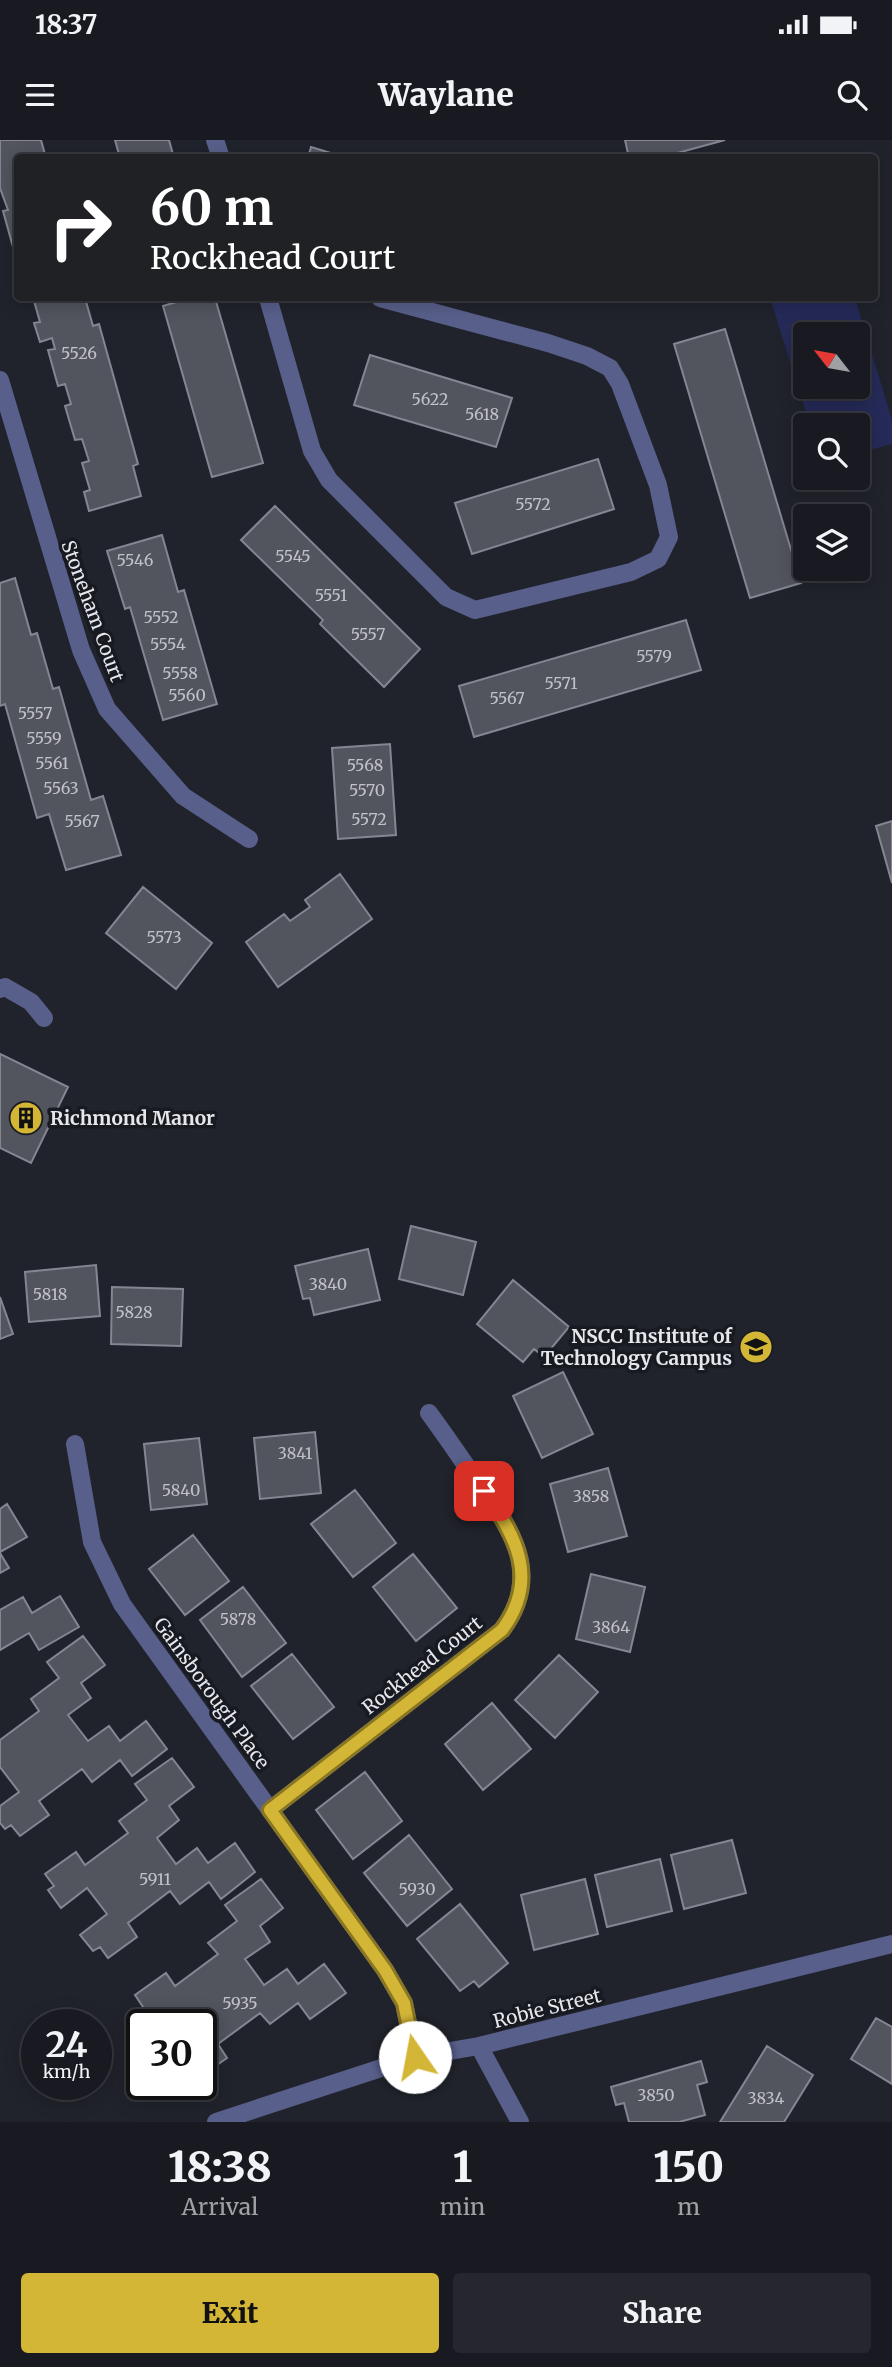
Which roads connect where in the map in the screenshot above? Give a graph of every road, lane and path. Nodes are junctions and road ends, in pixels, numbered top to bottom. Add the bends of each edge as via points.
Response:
1 (269, 301) edge
2 (391, 301) edge
3 (0, 380) edge
4 (8, 438) edge
5 (249, 839) dead end
6 (0, 989) edge
7 (44, 1018) dead end
8 (429, 1413) dead end
9 (75, 1444) dead end
10 (270, 1810) junction
11 (892, 1944) edge
12 (479, 2046) junction
13 (415, 2057) junction
14 (216, 2122) edge
15 (520, 2122) edge

1 - 2 street via 312,451 329,480 446,597 475,610 631,572 658,559 669,537 658,485 610,368 561,347
3 - 4 street, Stoneham Court
4 - 5 street, Stoneham Court via 81,650 107,709 183,796
6 - 7 street via 5,987 31,1002
8 - 10 street, Rockhead Court via 512,1530 520,1559 520,1597 502,1630
9 - 10 street, Gainsborough Place via 92,1542 121,1604
10 - 13 street, Gainsborough Place via 385,1970 404,2003
11 - 12 street, Robie Street
12 - 13 street, Robie Street
12 - 15 street
13 - 14 street, Robie Street

